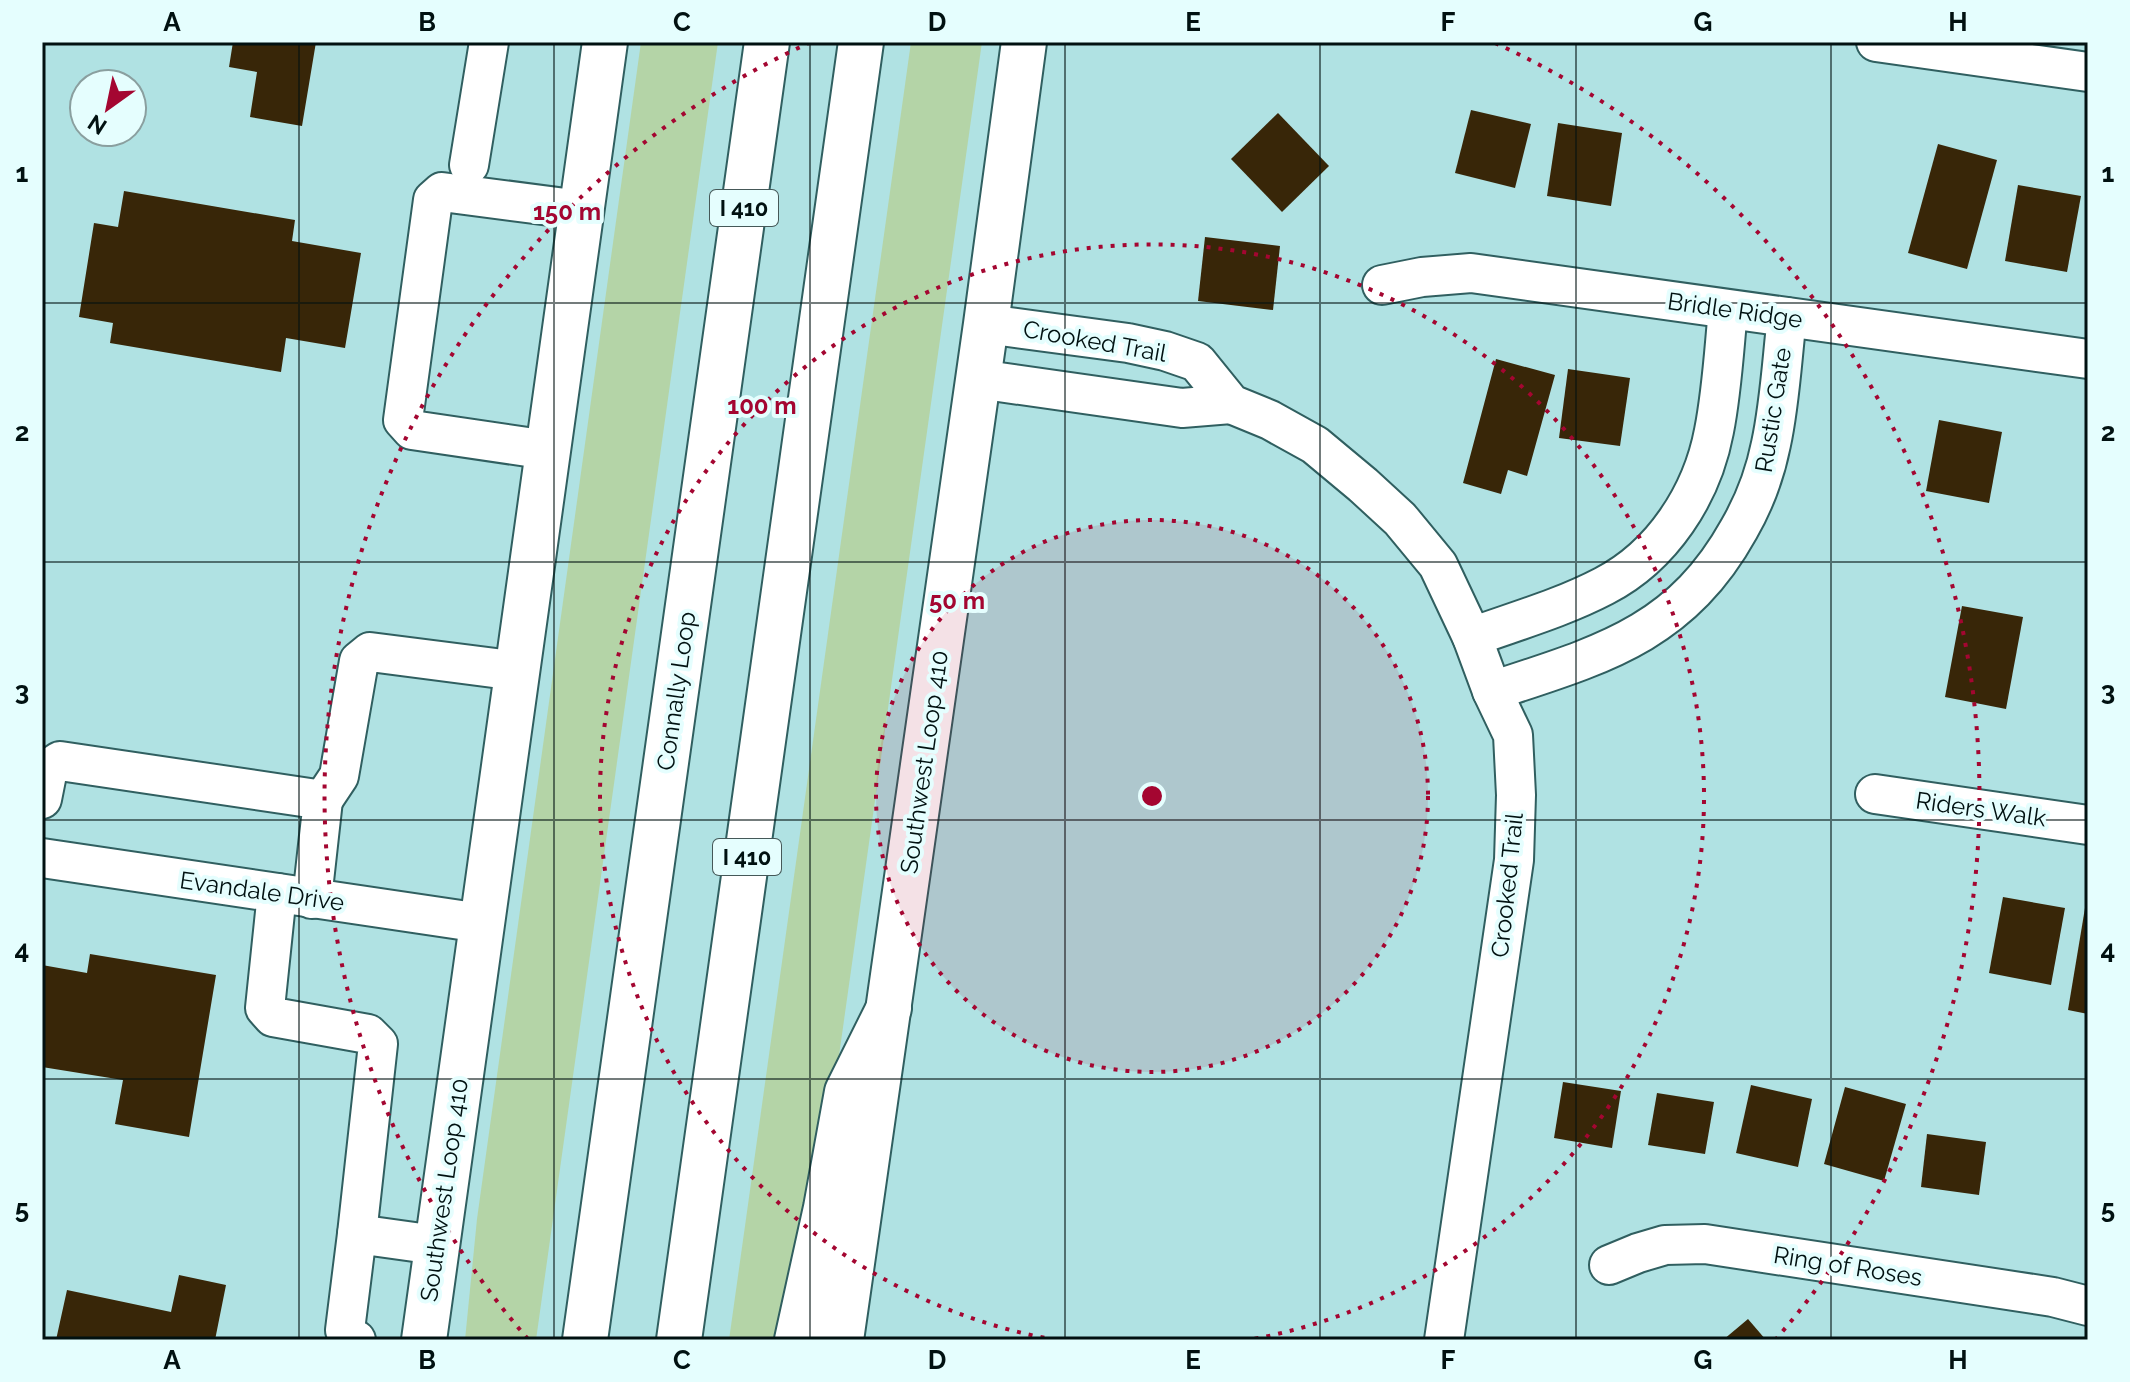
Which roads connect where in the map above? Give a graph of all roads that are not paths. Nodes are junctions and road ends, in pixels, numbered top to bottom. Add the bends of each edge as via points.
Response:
1 (489, 42) edge
2 (605, 42) edge
3 (767, 42) edge
4 (861, 42) edge
5 (1024, 42) edge
6 (1876, 42) edge
7 (2088, 72) edge
8 (469, 165) dead end
9 (581, 210) junction
10 (1382, 285) dead end
11 (1728, 310) junction
12 (1787, 317) junction
13 (986, 324) junction
14 (2088, 359) edge
15 (978, 379) junction
16 (1231, 404) junction
17 (548, 450) junction
18 (1472, 637) junction
19 (518, 671) junction
20 (1492, 691) junction
21 (1875, 794) dead end
22 (42, 799) edge
23 (323, 800) junction
24 (2088, 825) edge
25 (42, 858) edge
26 (294, 896) junction
27 (481, 923) junction
28 (889, 1008) junction
29 (357, 1234) junction
30 (436, 1245) junction
31 (1609, 1265) dead end
32 (2088, 1306) edge
33 (354, 1340) edge
34 (424, 1340) edge
35 (585, 1340) edge
36 (679, 1340) edge
37 (797, 1340) edge
38 (841, 1340) edge
39 (1444, 1340) edge

1 - 8 street
2 - 9 main road, Southwest Loop 410
3 - 35 main road, Connally Loop / I 410
4 - 36 main road, I 410
5 - 13 main road, Southwest Loop 410
6 - 7 street
9 - 17 main road, Southwest Loop 410
9 - 17 street via 442,192 433,200 403,420 412,430
10 - 11 street, Bridle Ridge via 1471,273
11 - 12 street, Bridle Ridge
11 - 18 street via 1710,446 1698,482 1668,533 1629,572 1605,586
12 - 14 street, Bridle Ridge
12 - 20 street, Rustic Gate via 1763,477 1746,518 1708,577 1682,604 1633,638
13 - 15 main road, Southwest Loop 410
13 - 16 street, Crooked Trail via 1128,343 1186,358 1197,362
15 - 16 street, Crooked Trail via 1182,408
15 - 28 main road, Southwest Loop 410
16 - 18 street, Crooked Trail via 1315,445 1400,519 1438,565
17 - 19 main road, Southwest Loop 410
18 - 20 street, Crooked Trail
19 - 23 street via 370,652 359,661 339,776
19 - 27 main road, Southwest Loop 410
20 - 39 street, Crooked Trail via 1513,735 1514,860
21 - 24 street, Riders Walk
22 - 23 street via 48,769 60,761
23 - 26 street
25 - 26 street, Evandale Drive
26 - 27 street, Evandale Drive
26 - 29 street via 265,1008 273,1017 368,1034 378,1044
27 - 30 main road, Southwest Loop 410
28 - 37 main road via 847,1092
28 - 38 main road, Southwest Loop 410
29 - 30 street
29 - 33 street via 345,1330
30 - 34 main road, Southwest Loop 410
31 - 32 street, Ring of Roses via 1665,1245 1705,1244

